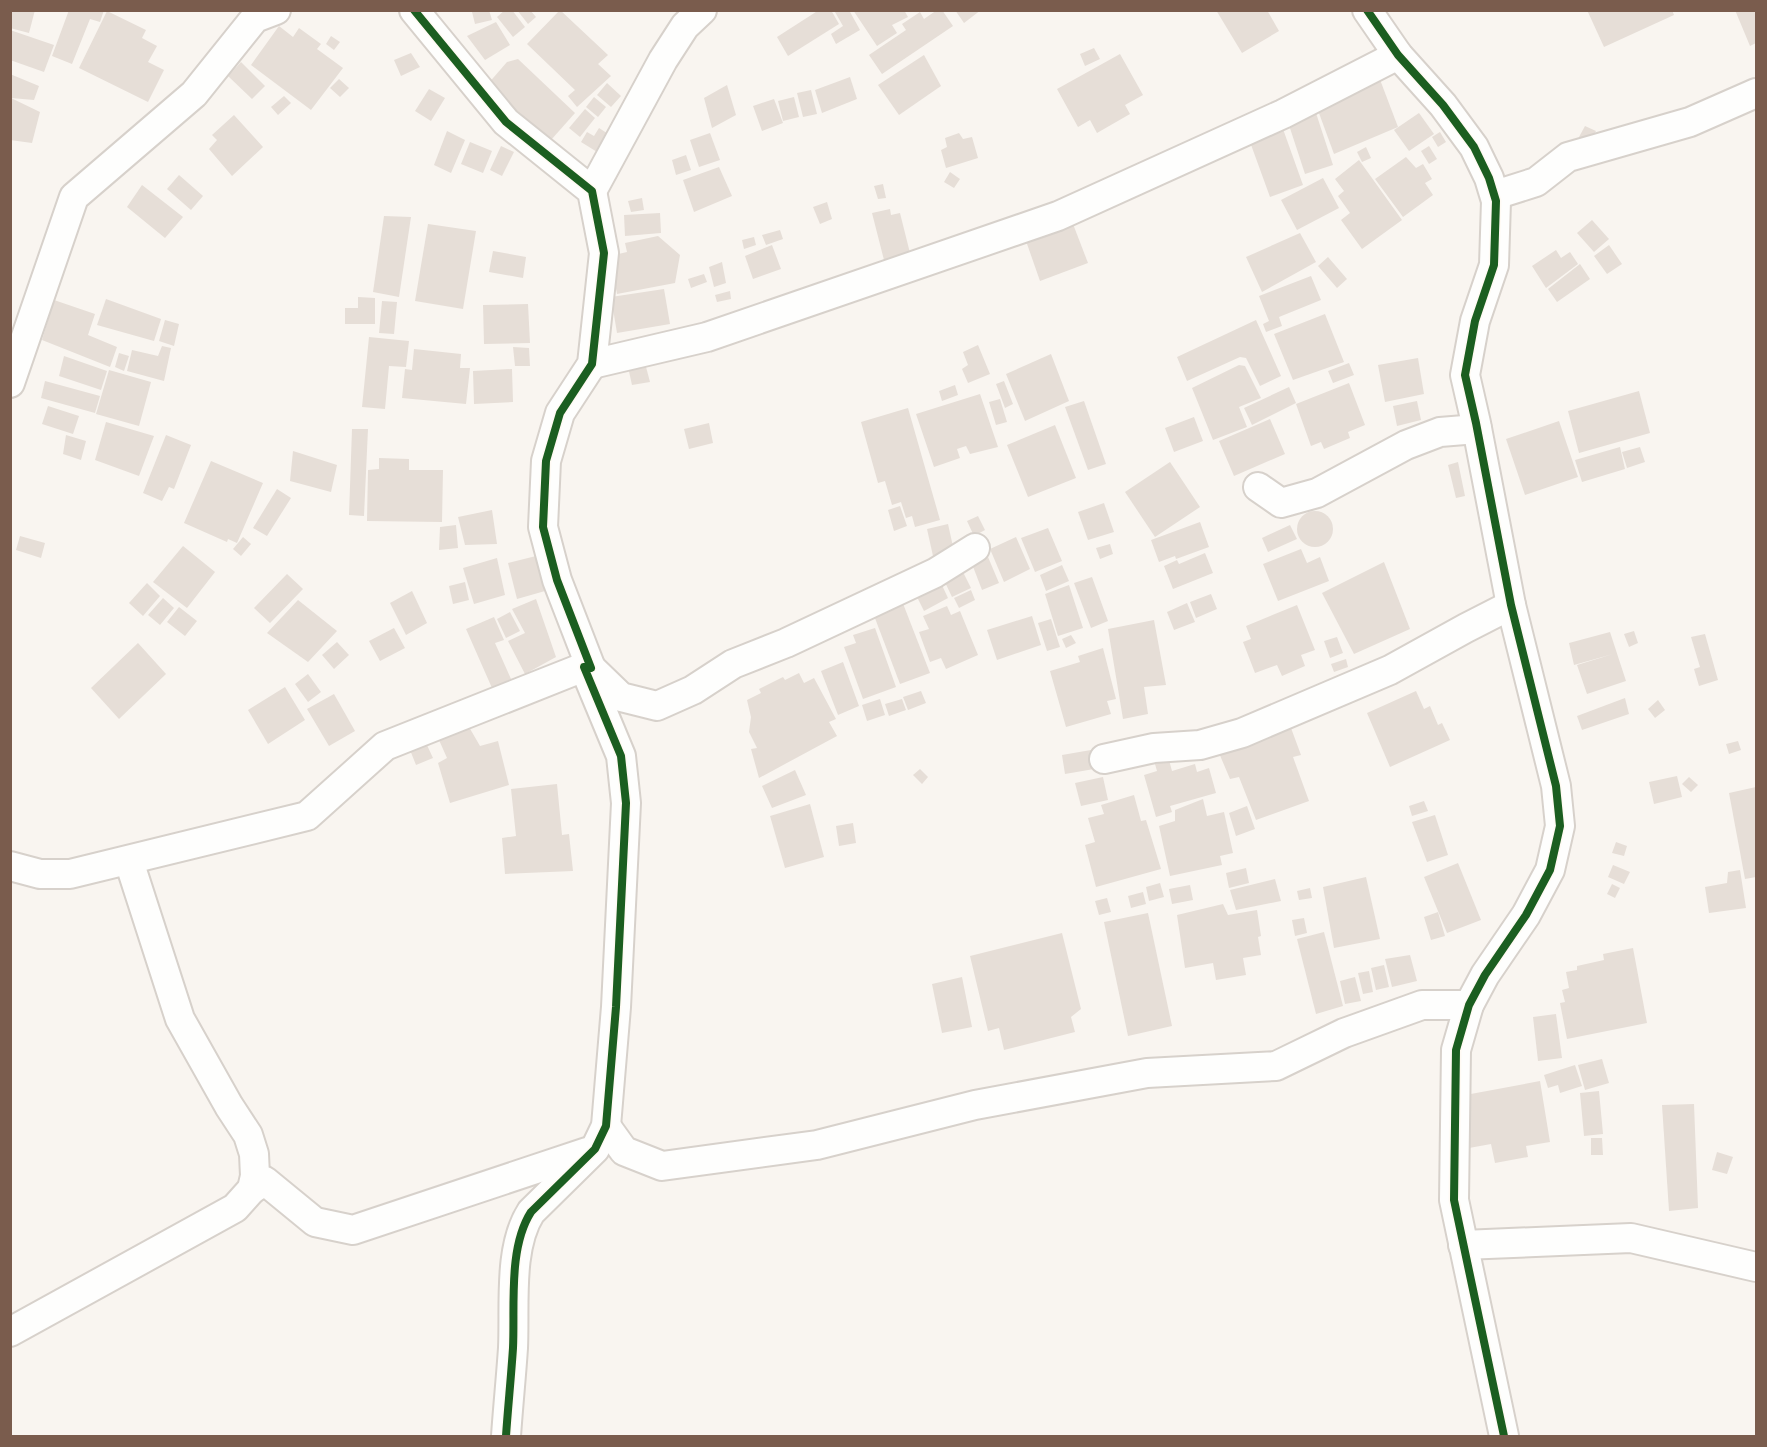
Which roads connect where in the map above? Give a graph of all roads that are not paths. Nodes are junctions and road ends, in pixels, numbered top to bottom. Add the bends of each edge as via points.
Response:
1 (276, 10) edge
2 (414, 10) edge
3 (702, 10) edge
4 (1367, 10) edge
5 (1398, 55) junction
6 (1756, 93) edge
7 (592, 191) junction
8 (1495, 195) junction
9 (592, 364) junction
10 (10, 383) edge
11 (1478, 429) junction
12 (1258, 487) dead end
13 (975, 548) dead end
14 (1511, 605) junction
15 (587, 667) junction
16 (1104, 759) dead end
17 (129, 861) junction
18 (10, 866) edge
19 (1469, 1005) junction
20 (600, 1138) junction
21 (252, 1189) junction
22 (1463, 1245) junction
23 (1756, 1268) edge
24 (10, 1332) edge
25 (506, 1437) edge
26 (1504, 1437) edge

1 - 10 street via 255,18 194,94 74,197
2 - 7 street via 506,122
3 - 7 street via 685,26 663,60
4 - 5 street
5 - 8 street via 1474,147
5 - 9 street via 1283,114 1058,216 707,337
6 - 8 street via 1690,122 1568,157 1536,182
7 - 9 street via 604,253
8 - 11 street via 1494,265 1475,321 1465,375
9 - 15 street via 560,413 546,461 543,527
11 - 12 street via 1440,432 1317,493 1281,503
11 - 14 street
13 - 15 street via 935,573 734,664 693,690 657,706 621,697
14 - 16 street via 1390,670 1242,733 1200,745 1154,748
14 - 19 street via 1556,786 1560,826 1550,870
15 - 17 street via 385,746 307,816
15 - 20 street via 621,756 626,803 616,1007
17 - 18 street via 70,874 40,874
17 - 21 street via 180,1019 248,1135 254,1154
19 - 20 street via 1422,1005 1344,1033 1276,1066 1147,1073 975,1106 817,1145 662,1166
19 - 22 street via 1456,1050 1454,1200
20 - 21 street via 353,1230 315,1222 265,1181
20 - 25 street via 523,1224 517,1245
21 - 24 street via 235,1208
22 - 23 street via 1631,1238
22 - 26 street

